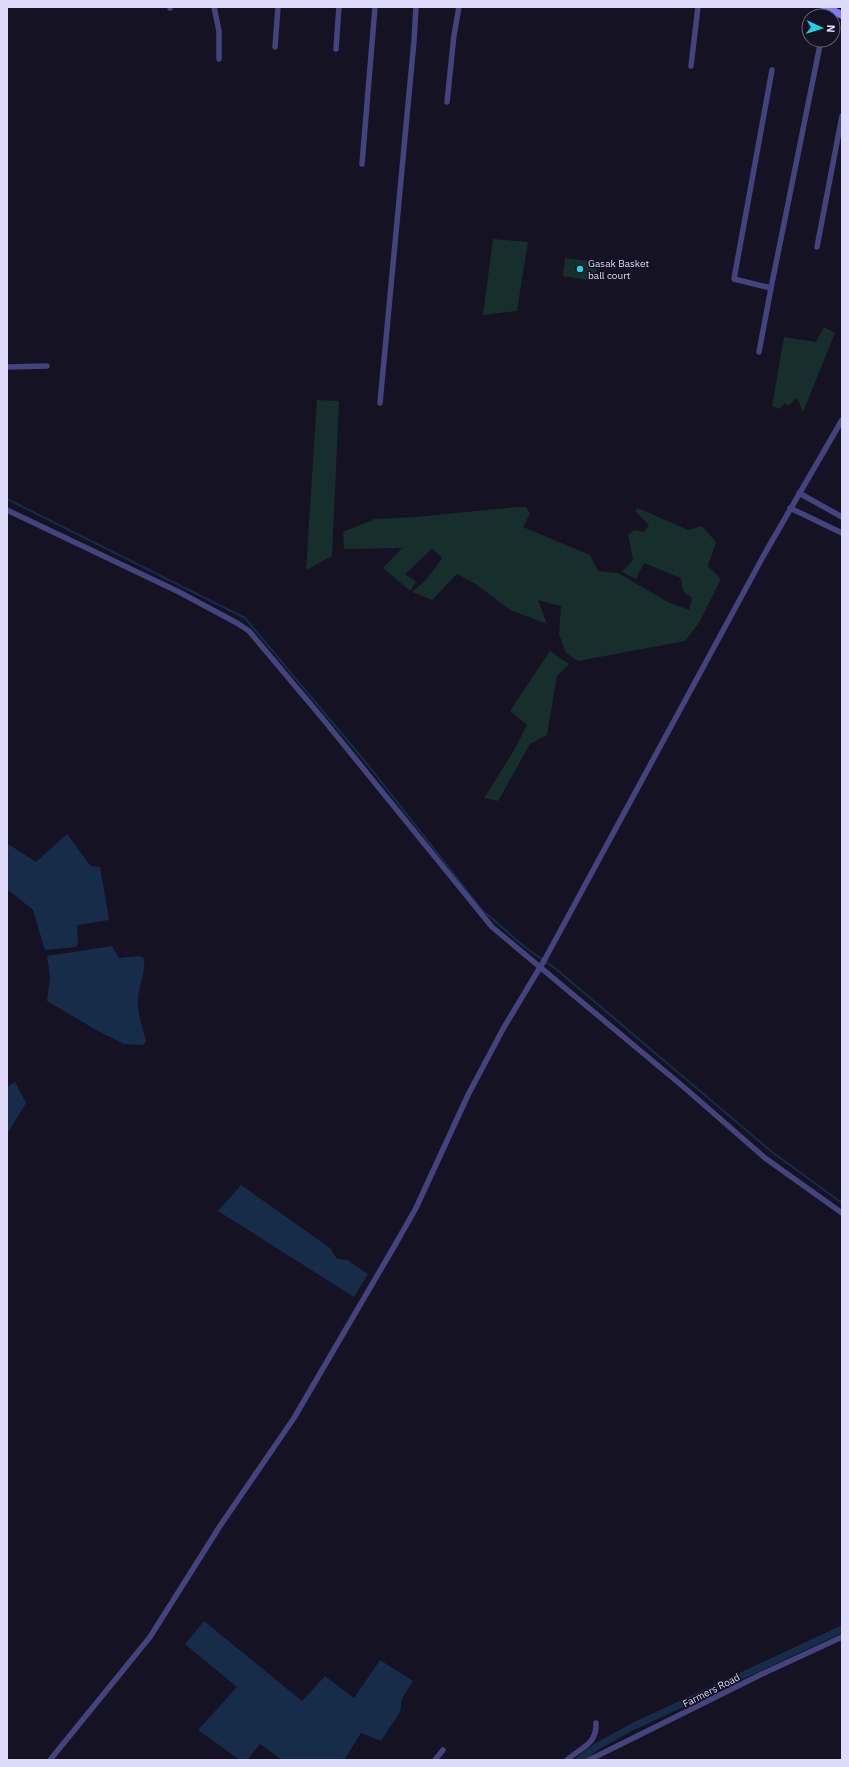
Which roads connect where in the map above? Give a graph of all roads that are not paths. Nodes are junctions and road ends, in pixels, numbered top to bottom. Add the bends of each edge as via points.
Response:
1 (214, 7) edge
2 (278, 7) edge
3 (339, 7) edge
4 (375, 7) edge
5 (416, 7) edge
6 (459, 7) edge
7 (698, 7) edge
8 (275, 47) dead end
9 (819, 48) edge
10 (336, 49) dead end
11 (220, 60) dead end
12 (691, 66) dead end
13 (772, 70) dead end
14 (447, 102) dead end
15 (842, 116) edge
16 (362, 164) dead end
17 (817, 247) dead end
18 (771, 288) junction
19 (759, 352) dead end
20 (47, 366) dead end
21 (7, 367) edge
22 (380, 403) dead end
23 (842, 420) edge
24 (798, 493) junction
25 (790, 508) junction
26 (7, 510) edge
27 (842, 517) edge
28 (842, 533) edge
29 (541, 966) junction
30 (842, 1213) edge
31 (842, 1637) edge
32 (596, 1723) dead end
33 (443, 1750) dead end
34 (50, 1760) edge
35 (434, 1760) edge
36 (567, 1760) edge
37 (589, 1760) edge

1 - 11 street via 219,31
2 - 8 street
3 - 10 street
4 - 16 street
5 - 22 street
6 - 14 street
7 - 12 street
9 - 18 street
13 - 18 street via 734,279
15 - 17 street
18 - 19 street
20 - 21 street
23 - 24 street
24 - 25 street
24 - 27 street
25 - 28 street
25 - 29 street
26 - 29 street via 179,592 249,631 480,914 492,927
29 - 30 street via 765,1158
29 - 34 street via 503,1029 468,1095 416,1208 294,1418 224,1519 150,1637
31 - 37 street, Farmers Road
32 - 36 street via 596,1735
33 - 35 street

